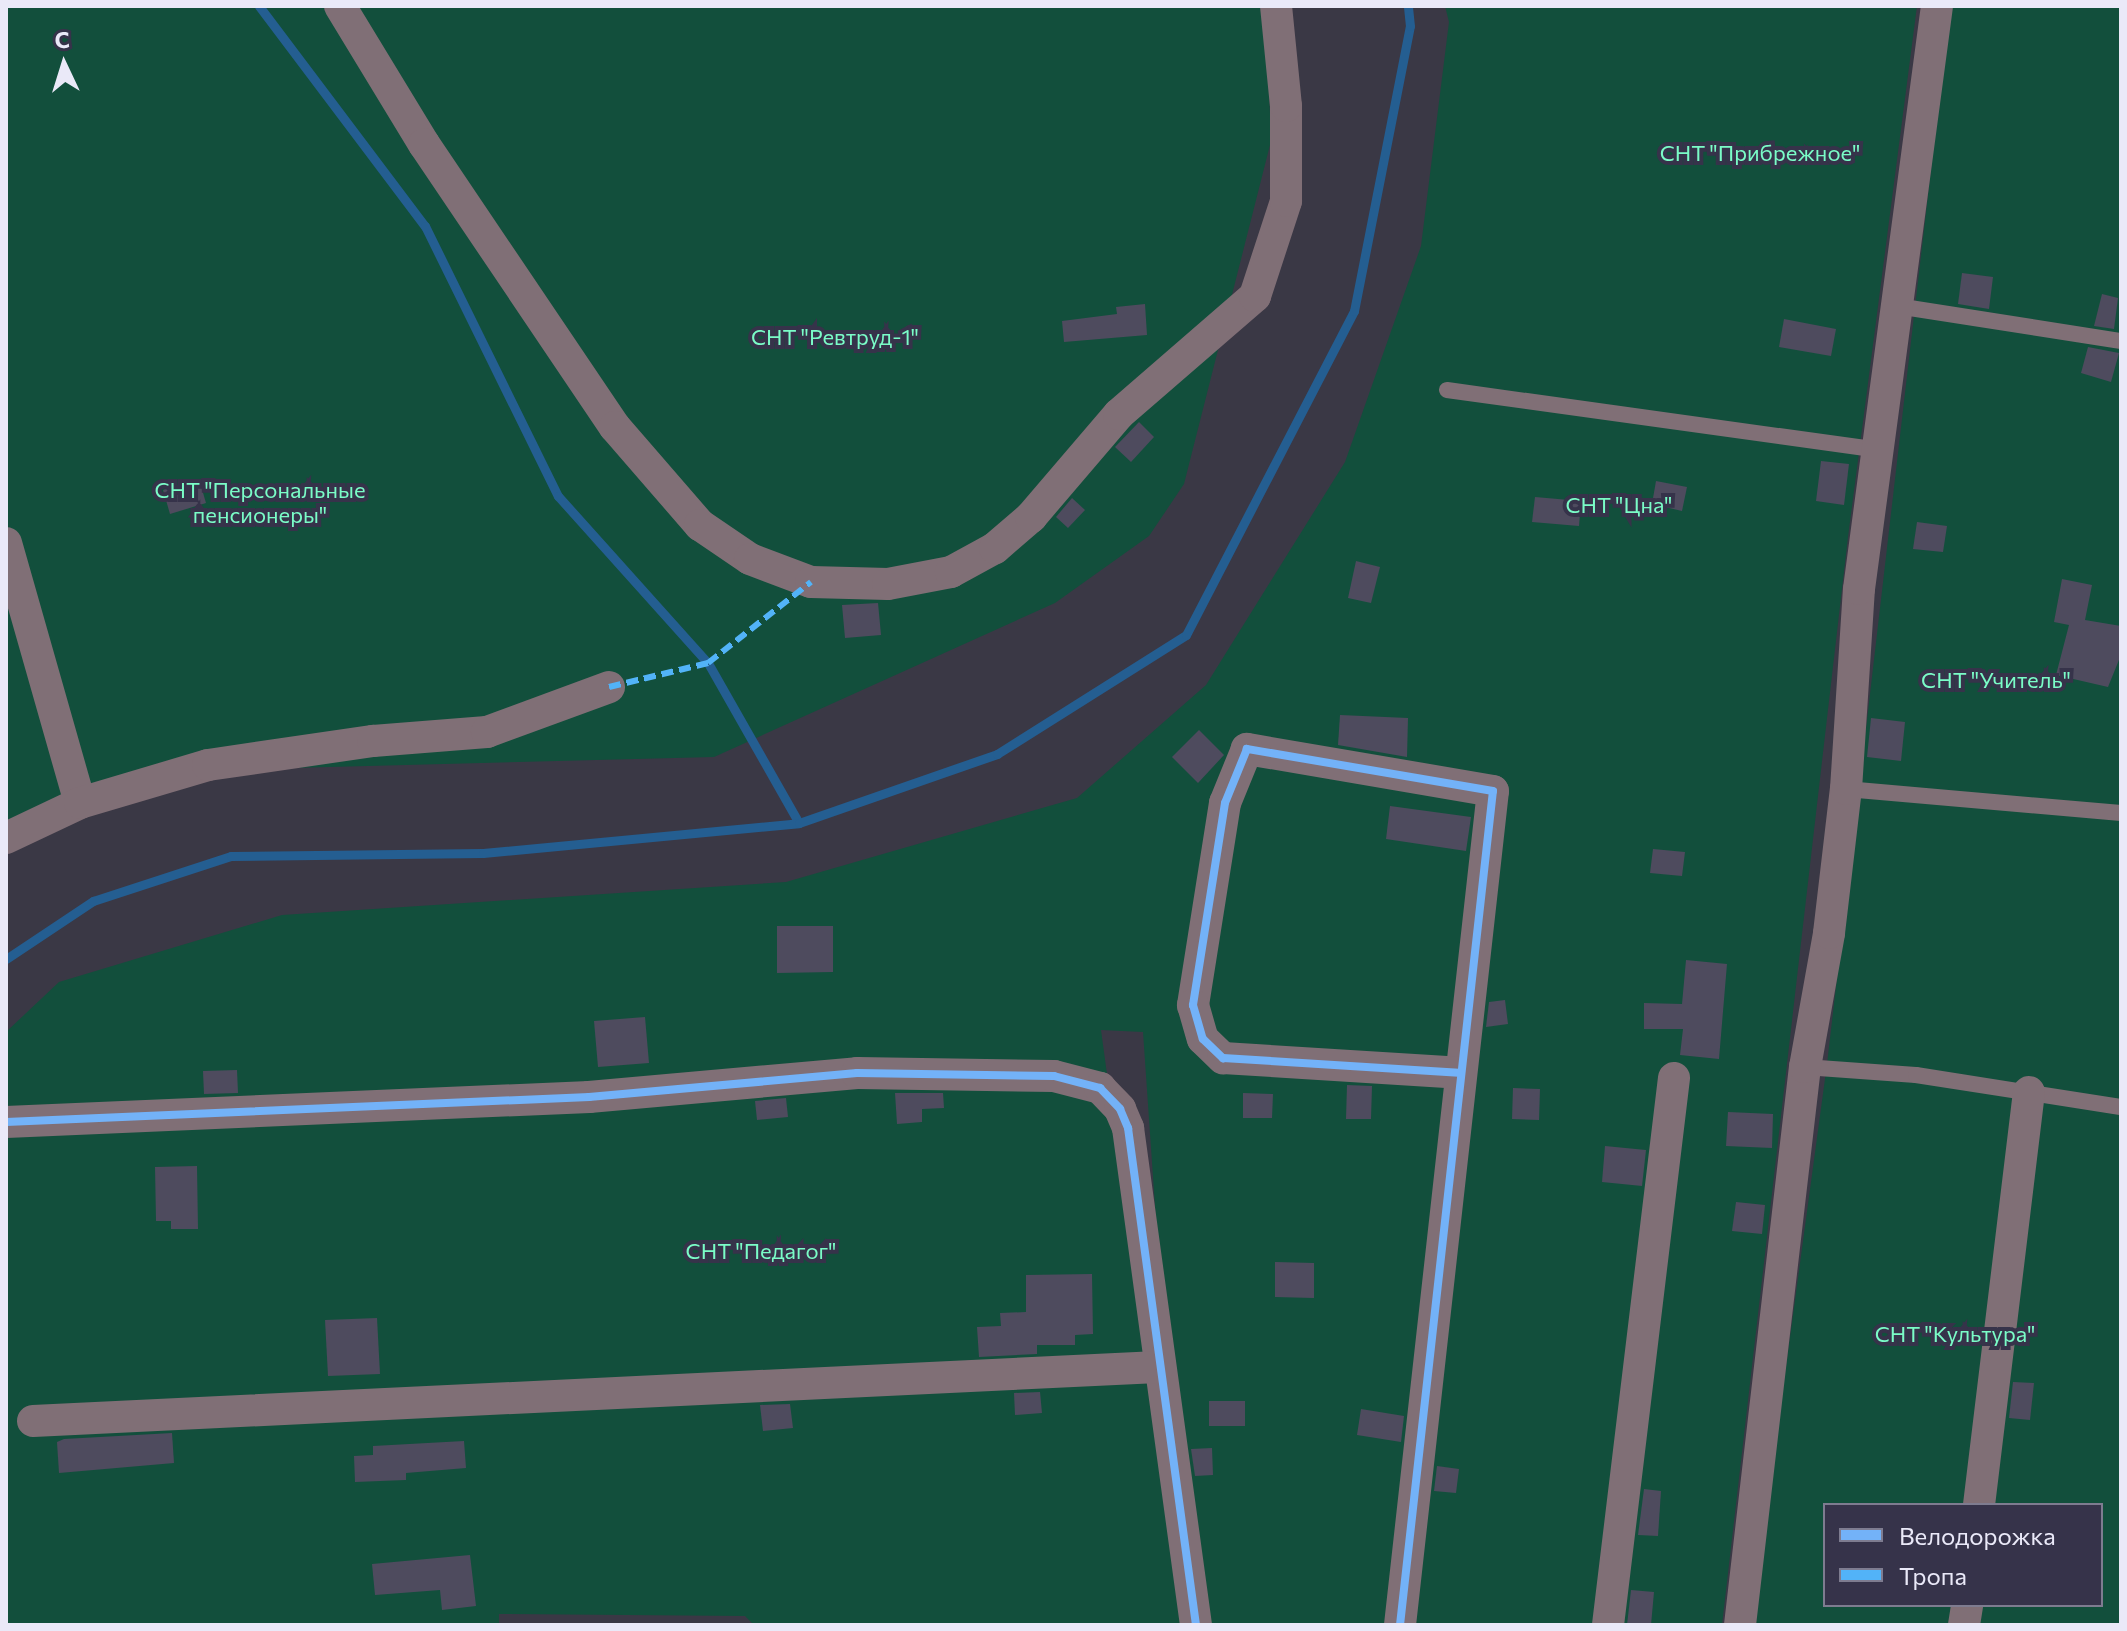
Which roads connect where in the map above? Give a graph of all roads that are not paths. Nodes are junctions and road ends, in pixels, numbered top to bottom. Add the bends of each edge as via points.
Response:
1 (340, 6) edge
2 (1276, 6) edge
3 (1937, 6) edge
4 (1897, 306) junction
5 (2121, 341) edge
6 (1447, 390) dead end
7 (1878, 450) junction
8 (6, 543) edge
9 (609, 687) dead end
10 (1846, 789) junction
11 (80, 803) junction
12 (2121, 813) edge
13 (6, 838) edge
14 (1805, 1067) junction
15 (1459, 1073) junction
16 (1674, 1078) dead end
17 (2029, 1092) junction
18 (2121, 1107) edge
19 (6, 1122) edge
20 (1158, 1367) junction
21 (33, 1421) dead end
22 (1979, 1503) edge
23 (1196, 1625) edge
24 (1400, 1625) edge
25 (1608, 1625) edge
26 (1740, 1625) edge

1 - 2 street via 424,144 615,427 700,525 750,559 811,582 888,584 951,572 995,548 1031,517 1119,414 1255,296 1286,201 1286,106
3 - 4 street
4 - 5 lane
4 - 7 street
6 - 7 lane
7 - 10 street via 1859,589
8 - 11 street
9 - 11 street via 487,732 208,765
10 - 12 lane
10 - 14 street via 1829,933
11 - 13 street
14 - 17 lane via 1916,1075
14 - 26 street
15 - 15 street via 1223,1058 1203,1039 1193,1005 1225,803 1247,749 1493,791
15 - 24 street
16 - 25 street
17 - 18 lane
17 - 22 street
19 - 20 street via 589,1097 857,1073 1077,1079 1112,1098 1128,1128
20 - 21 street
20 - 23 street

